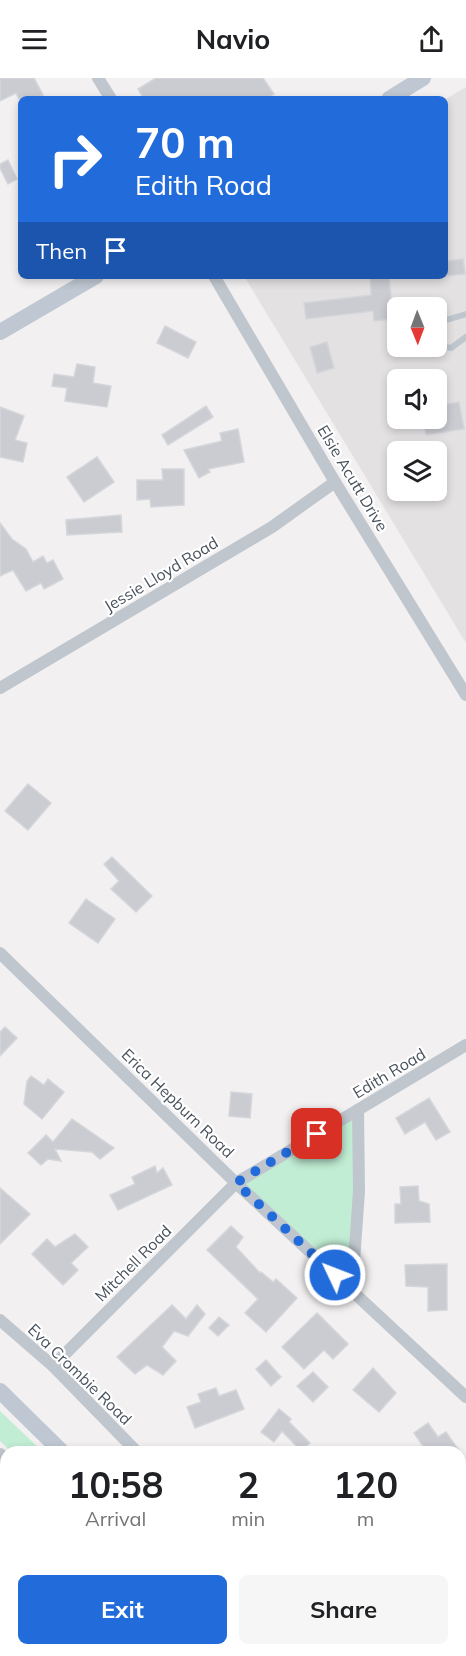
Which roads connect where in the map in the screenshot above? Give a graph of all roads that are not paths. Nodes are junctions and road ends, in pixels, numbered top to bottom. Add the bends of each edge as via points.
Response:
1 (98, 78) edge
2 (423, 78) edge
3 (109, 96) edge
4 (394, 96) edge
5 (91, 279) edge
6 (216, 279) edge
7 (466, 314) edge
8 (447, 320) edge
9 (0, 332) edge
10 (466, 337) edge
11 (447, 347) edge
12 (335, 482) junction
13 (0, 688) edge
14 (466, 695) edge
15 (0, 953) edge
16 (466, 1046) edge
17 (358, 1110) junction
18 (236, 1183) junction
19 (352, 1290) junction
20 (0, 1320) edge
21 (53, 1366) junction
22 (0, 1391) edge
23 (466, 1397) edge
24 (56, 1446) edge
25 (131, 1446) edge

1 - 3 street
2 - 4 main road
5 - 9 main road
6 - 12 street, Elsie Acutt Drive
7 - 8 lane
10 - 11 lane
12 - 13 street, Jessie Lloyd Road via 272,527
12 - 14 street, Elsie Acutt Drive
15 - 18 street, Erica Hepburn Road
16 - 17 street, Edith Road
17 - 18 street, Edith Road
17 - 19 street via 359,1191
18 - 19 street, Erica Hepburn Road
18 - 21 street, Mitchell Road
19 - 23 street, Erica Hepburn Road
20 - 21 street, Eva Crombie Road
21 - 25 street, Eva Crombie Road
22 - 24 main road

